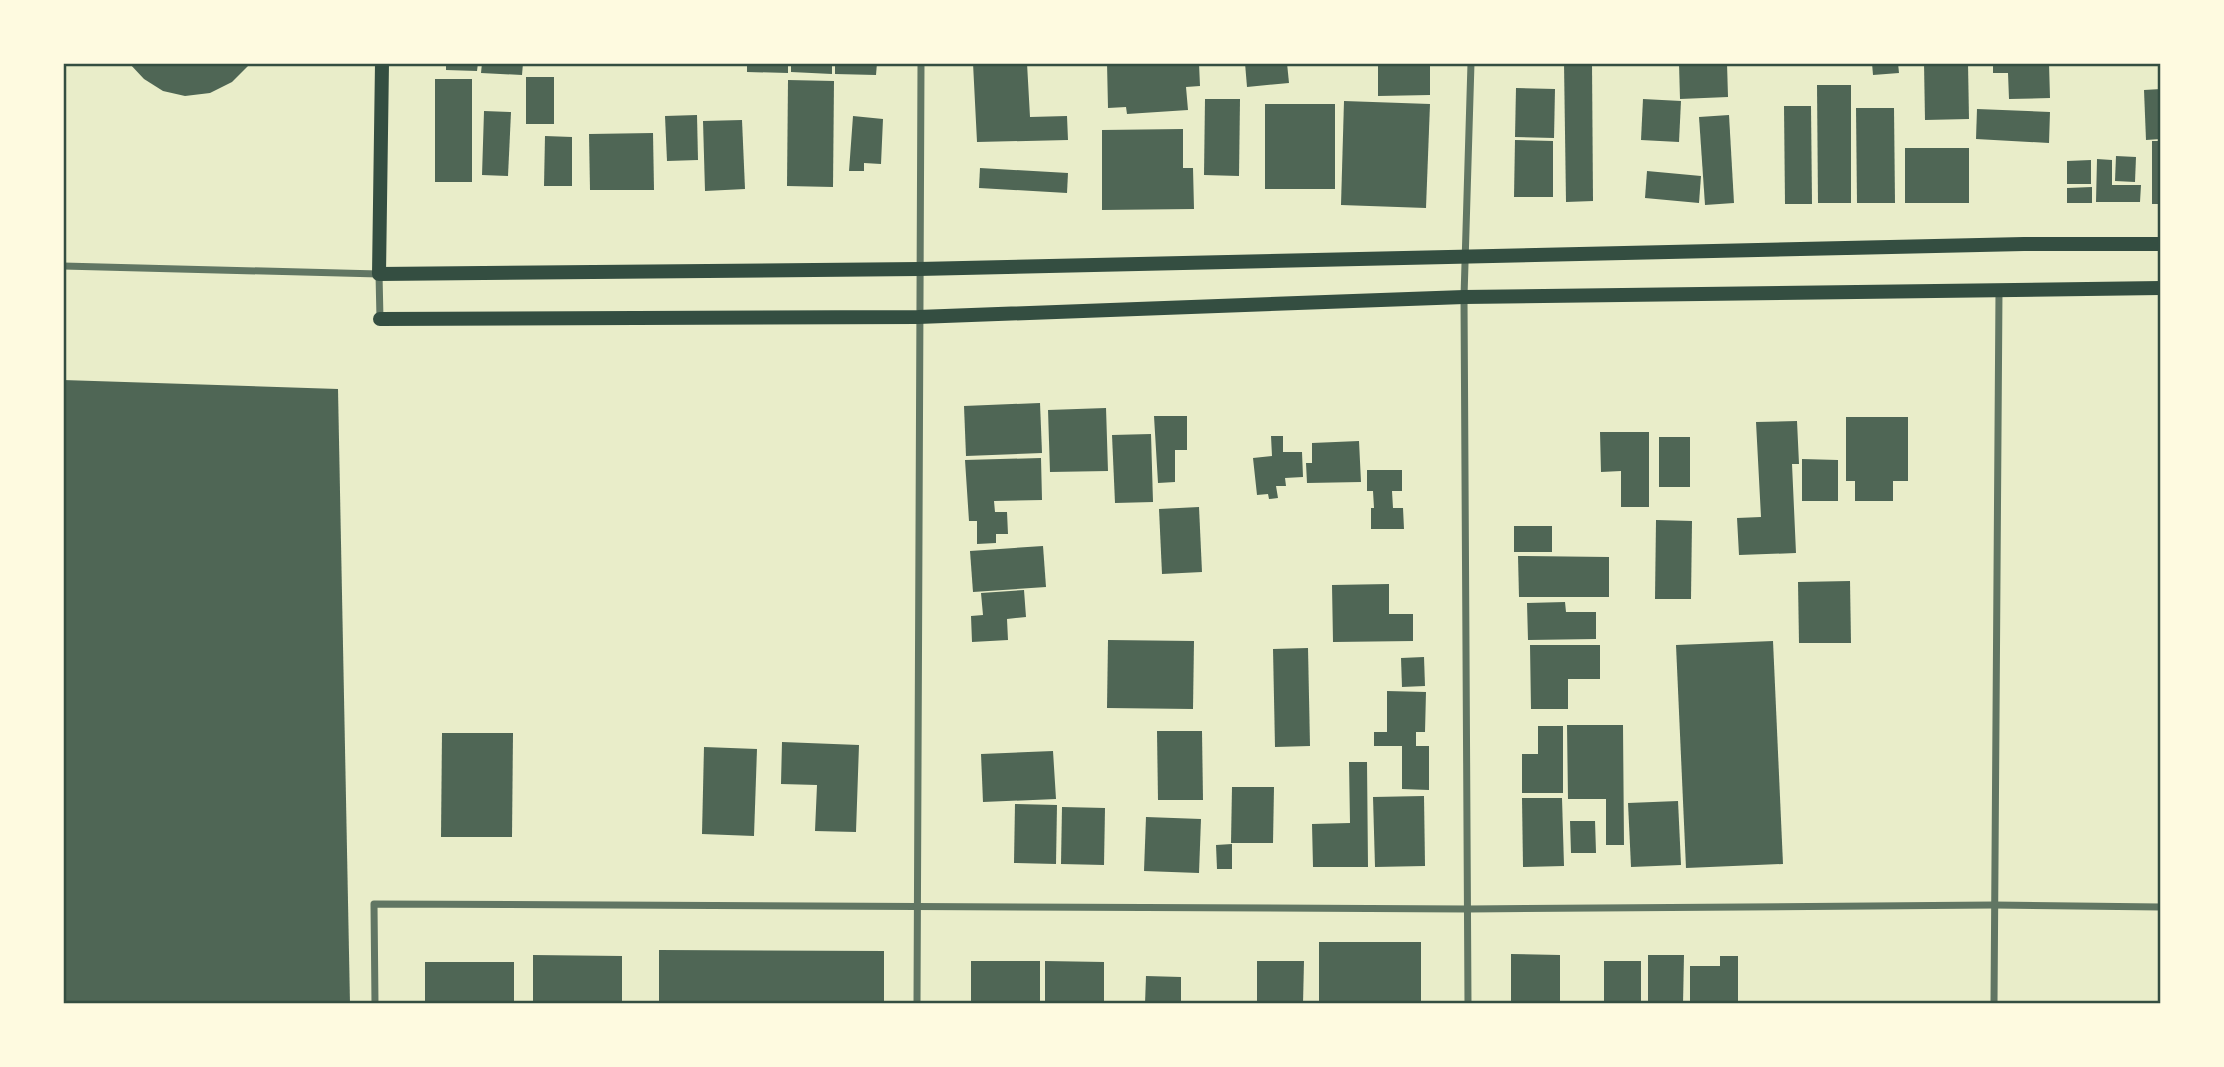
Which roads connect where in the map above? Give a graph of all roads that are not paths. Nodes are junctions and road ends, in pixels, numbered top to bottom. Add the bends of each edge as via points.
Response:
1 (382, 63) edge
2 (921, 63) edge
3 (1471, 63) edge
4 (2161, 244) edge
5 (1465, 256) junction
6 (63, 266) edge
7 (919, 269) junction
8 (379, 274) junction
9 (2161, 288) edge
10 (1999, 289) junction
11 (1464, 297) junction
12 (918, 317) junction
13 (380, 319) joint
14 (1994, 905) junction
15 (917, 906) junction
16 (2161, 907) edge
17 (1468, 909) junction
18 (375, 1004) edge
19 (917, 1004) edge
20 (1468, 1004) edge
21 (1994, 1004) edge

1 - 8 main road
2 - 7 street
3 - 5 street
4 - 5 main road
5 - 7 main road
5 - 11 street
6 - 8 street
7 - 8 main road
7 - 12 street
8 - 13 street
9 - 10 main road
10 - 11 main road
10 - 14 street
11 - 12 main road
11 - 17 street
12 - 13 main road
12 - 15 street
14 - 16 street
14 - 17 street
14 - 21 street
15 - 17 street
15 - 18 street via 374,904
15 - 19 street
17 - 20 street

